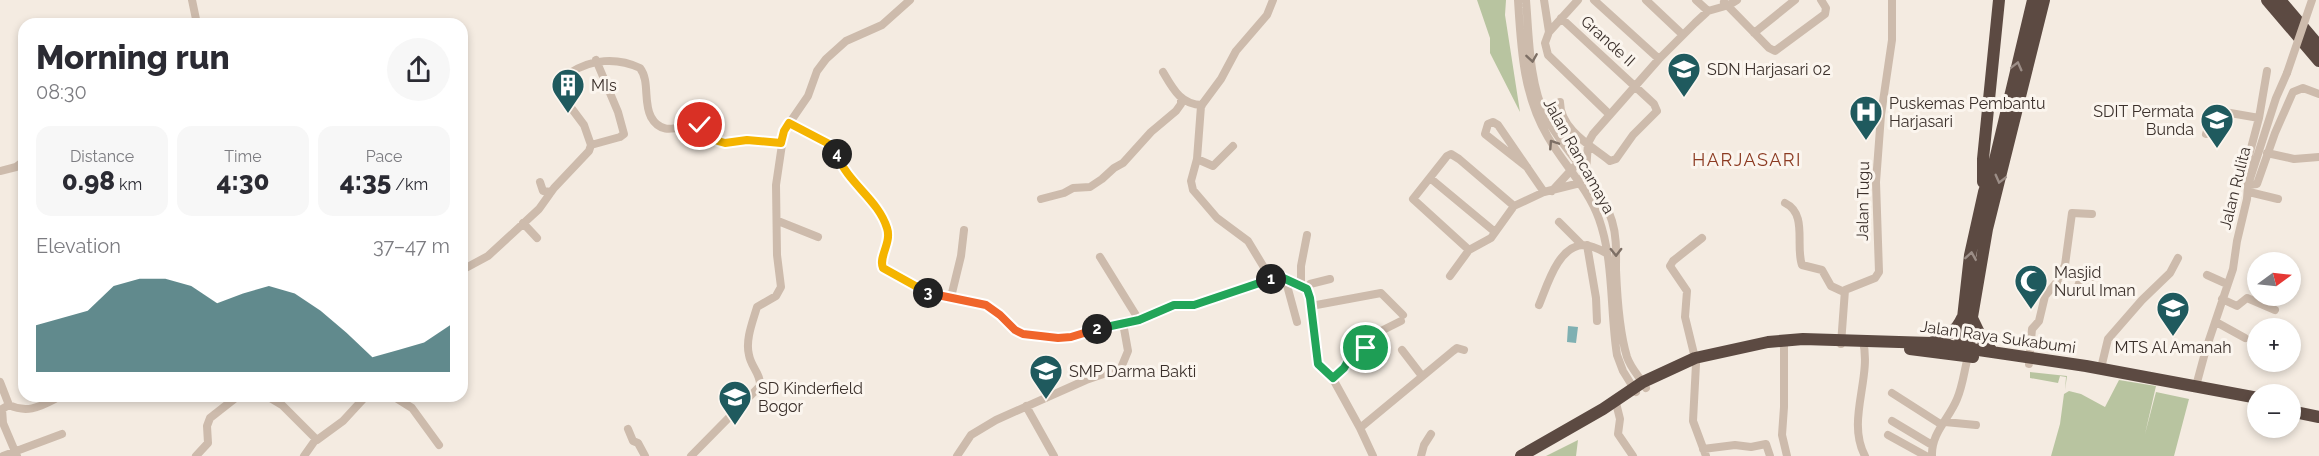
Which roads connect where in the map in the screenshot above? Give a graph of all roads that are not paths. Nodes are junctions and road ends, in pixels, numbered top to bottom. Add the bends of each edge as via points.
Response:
1 (192, 0) edge
2 (910, 0) edge
3 (1273, 0) edge
4 (1518, 0) edge
5 (1526, 0) edge
6 (1544, 0) edge
7 (1593, 0) edge
8 (1646, 0) edge
9 (1696, 0) edge
10 (1737, 0) edge
11 (1795, 0) edge
12 (1821, 0) edge
13 (1892, 0) edge
14 (1999, 0) edge
15 (2033, 0) edge
16 (2044, 0) edge
17 (2266, 0) edge
18 (2280, 0) edge
19 (2290, 0) edge
20 (2312, 0) edge
21 (1573, 2) edge
22 (1724, 4) edge
23 (2319, 5) edge
24 (1708, 11) junction
25 (196, 18) edge
26 (1561, 18) junction
27 (1549, 32) junction
28 (1754, 33) junction
29 (1683, 35) junction
30 (2319, 46) edge
31 (1659, 59) junction
32 (596, 60) junction
33 (2319, 61) edge
34 (2267, 71) dead end
35 (1163, 72) dead end
36 (1635, 86) junction
37 (2319, 94) edge
38 (1181, 98) junction
39 (1560, 102) dead end
40 (1202, 105) junction
41 (1609, 114) junction
42 (2259, 118) junction
43 (789, 123) junction
44 (2206, 134) dead end
45 (781, 143) junction
46 (1588, 143) junction
47 (591, 145) junction
48 (1233, 146) dead end
49 (2267, 153) junction
50 (2319, 157) edge
51 (1197, 159) junction
52 (1583, 161) junction
53 (18, 165) edge
54 (1527, 167) junction
55 (1570, 169) junction
56 (0, 171) edge
57 (1586, 172) junction
58 (1430, 178) junction
59 (540, 182) dead end
60 (1580, 183) junction
61 (2248, 189) junction
62 (551, 192) junction
63 (1548, 192) junction
64 (1984, 192) junction
65 (1041, 199) dead end
66 (2278, 199) dead end
67 (1785, 203) dead end
68 (1514, 206) junction
69 (2092, 214) dead end
70 (778, 221) junction
71 (1559, 222) dead end
72 (523, 223) junction
73 (964, 230) dead end
74 (1495, 232) junction
75 (1307, 235) dead end
76 (818, 237) dead end
77 (537, 238) dead end
78 (1702, 238) dead end
79 (1584, 245) junction
80 (1469, 250) junction
81 (1606, 253) junction
82 (1100, 257) dead end
83 (2178, 258) dead end
84 (468, 267) edge
85 (1450, 276) dead end
86 (2207, 276) dead end
87 (2092, 277) dead end
88 (1286, 278) junction
89 (1271, 279) junction
90 (1330, 279) dead end
91 (2056, 283) junction
92 (2227, 284) junction
93 (1304, 287) junction
94 (1844, 292) junction
95 (951, 297) junction
96 (2222, 299) junction
97 (1539, 305) dead end
98 (1311, 306) junction
99 (2275, 310) dead end
100 (1967, 317) junction
101 (1139, 320) junction
102 (1597, 321) dead end
103 (1297, 322) dead end
104 (2216, 322) junction
105 (1123, 323) junction
106 (2245, 338) dead end
107 (1841, 341) junction
108 (1931, 343) junction
109 (1864, 344) junction
110 (1784, 346) junction
111 (1402, 350) dead end
112 (1464, 350) dead end
113 (1964, 352) junction
114 (1993, 352) junction
115 (1696, 361) junction
116 (2029, 361) junction
117 (2102, 368) junction
118 (1422, 376) junction
119 (1333, 378) junction
120 (0, 382) edge
121 (2196, 386) junction
122 (1640, 388) junction
123 (1892, 393) dead end
124 (2247, 396) edge
125 (48, 402) edge
126 (230, 402) edge
127 (276, 402) edge
128 (360, 402) edge
129 (404, 402) edge
130 (1616, 403) junction
131 (2247, 403) edge
132 (9, 405) junction
133 (1026, 406) junction
134 (2301, 407) edge
135 (1603, 409) junction
136 (2319, 411) edge
137 (2301, 414) edge
138 (2319, 418) edge
139 (1892, 421) dead end
140 (1944, 423) junction
141 (1976, 425) dead end
142 (1360, 428) junction
143 (628, 429) dead end
144 (63, 434) dead end
145 (1431, 434) dead end
146 (1888, 435) dead end
147 (316, 439) junction
148 (439, 445) dead end
149 (1932, 446) junction
150 (16, 453) edge
151 (1705, 453) edge
152 (3, 456) edge
153 (196, 456) edge
154 (304, 456) edge
155 (645, 456) edge
156 (691, 456) edge
157 (957, 456) edge
158 (1054, 456) edge
159 (1373, 456) edge
160 (1421, 456) edge
161 (1521, 456) edge
162 (1633, 456) edge
163 (1770, 456) edge
164 (1787, 456) edge
165 (1865, 456) edge
166 (1926, 456) edge
167 (1932, 456) edge

1 - 25 street
2 - 43 street via 882,25 848,39 826,59
3 - 40 street via 1267,15 1236,51
55 -> 4 street, Jalan Rancamaya via 1531,103 1522,58
5 -> 52 street, Jalan Rancamaya via 1540,100 1547,118
6 - 27 street
7 - 31 street
8 - 29 street
9 - 24 street
10 - 22 street
11 - 28 street
12 - 28 street via 1825,14 1775,51
13 - 94 street, Jalan Tugu via 1892,45 1876,182 1879,272 1875,278
14 - 64 highway via 1983,159
64 -> 15 highway
16 -> 100 highway
17 - 33 highway
18 - 30 highway
19 - 30 highway
20 - 23 street
20 - 61 street, Jalan Rulita, bridge
21 - 26 street
22 - 24 street
22 - 28 street
24 - 29 street
26 - 27 street
26 - 36 street, Grande II
27 - 41 street via 1545,43 1550,59
29 - 31 street
31 - 36 street
32 - 45 street via 640,68 650,116 665,129 700,125 725,143
32 - 47 street via 624,134
32 - 47 street via 571,72 557,87 584,125
34 - 42 street
35 - 38 street
36 - 41 street
36 - 46 street, Grande II via 1656,105 1656,113 1614,160 1610,161
37 - 49 street via 2303,88 2293,92
38 - 40 street
38 - 65 street via 1176,111 1108,175 1090,187 1073,188
39 - 46 street via 1564,120
40 - 51 street
41 - 46 street
42 - 44 street via 2213,110
42 - 61 street via 2246,167
43 - 45 street
43 - 95 street via 835,148 845,170 876,208 889,236 883,268 929,294
45 - 70 street via 776,184
46 - 52 street
47 - 62 street
48 - 51 street via 1213,166
49 - 50 street via 2289,159
49 - 61 street via 2257,184
51 - 89 street via 1192,189 1217,218 1248,241
52 - 55 street
52 - 57 street
53 - 56 street
54 - 54 street via 1498,125 1488,124 1485,134
54 - 63 street
55 - 60 street, Jalan Rancamaya
55 - 63 street
57 - 60 street
57 -> 122 street, Jalan Rancamaya via 1612,221 1625,349
58 - 68 street via 1451,154
58 - 74 street
58 - 80 street via 1414,202
59 - 62 street via 543,191
60 - 63 street
60 - 81 street, Jalan Rancamaya via 1599,220
61 - 66 street
61 - 92 street, Jalan Rulita
62 - 72 street
63 - 68 street
100 -> 64 highway via 1970,255
67 - 94 street via 1791,205 1797,216 1802,265 1822,270 1831,286
68 - 74 street
69 - 91 street via 2072,213 2066,260
70 - 76 street
70 - 156 street via 781,287 776,296 758,307 748,344 760,387
71 - 79 street
72 - 77 street
72 - 84 street via 488,256
73 - 95 street
74 - 80 street
75 - 93 street via 1301,266
78 - 115 street via 1670,266 1686,291 1685,317
79 - 81 street
79 - 97 street via 1562,257
79 - 102 street
80 - 85 street
81 - 122 street, Jalan Rancamaya via 1617,356 1623,371
82 - 101 street
83 - 117 street via 2170,273 2108,339
86 - 92 street
87 - 91 street via 2083,273 2073,291
88 - 89 street
88 - 93 street
88 - 103 street
89 - 101 street via 1194,305 1174,305
90 - 93 street
91 - 116 street via 2045,296 2039,321 2032,329
92 - 96 street, Jalan Rulita
93 - 98 street
94 - 107 street
95 - 105 street via 986,305 1020,332 1051,339
96 - 99 street via 2237,306 2247,298
96 - 104 street, Jalan Rulita
98 - 119 street via 1318,364
98 - 119 street via 1381,293 1402,318 1351,356
100 - 108 highway via 1948,335
100 - 113 highway
100 - 114 highway
101 - 105 street
104 - 106 street
104 - 121 street, Jalan Rulita
105 - 133 street via 1128,351 1121,368
107 - 109 highway, Jalan Raya Sukabumi
107 - 110 highway, Jalan Raya Sukabumi
107 - 115 highway, Jalan Raya Sukabumi via 1768,342
108 - 109 highway, Jalan Raya Sukabumi
108 - 113 highway, Jalan Raya Sukabumi
109 - 113 highway, Jalan Raya Sukabumi
109 - 165 street via 1857,427 1858,442
110 - 115 highway, Jalan Raya Sukabumi
110 - 164 street via 1782,435
111 - 118 street
112 - 118 street via 1457,348
113 - 114 highway, Jalan Raya Sukabumi
113 - 116 highway, Jalan Raya Sukabumi
113 - 140 street via 1961,389
114 - 116 highway, Jalan Raya Sukabumi
115 - 122 highway, Jalan Raya Sukabumi
115 - 151 street via 1693,421
116 - 117 highway, Jalan Raya Sukabumi
116 - 131 highway, Jalan Raya Sukabumi
117 - 121 highway, Jalan Raya Sukabumi
118 - 142 street
119 - 142 street
120 - 132 street
121 - 124 highway, Jalan Raya Sukabumi
122 - 130 highway, Jalan Raya Sukabumi
122 - 135 highway, Jalan Raya Sukabumi
123 - 140 street
125 - 132 street via 28,410
126 - 153 street via 210,418 208,443
127 - 147 street
128 - 147 street via 343,421
129 - 148 street
130 - 135 highway, Jalan Raya Sukabumi
130 - 162 street via 1618,434
132 - 150 street via 2,410
133 - 157 street via 971,435
133 - 158 street
134 - 136 highway
135 - 161 highway, Jalan Raya Sukabumi
137 - 138 highway
139 - 149 street
140 - 141 street
140 - 149 street
142 - 159 street
143 - 155 street
144 - 150 street
145 - 160 street
146 - 166 street
147 - 154 street
149 - 167 street
150 - 152 street
151 - 163 street via 1735,445 1766,444

